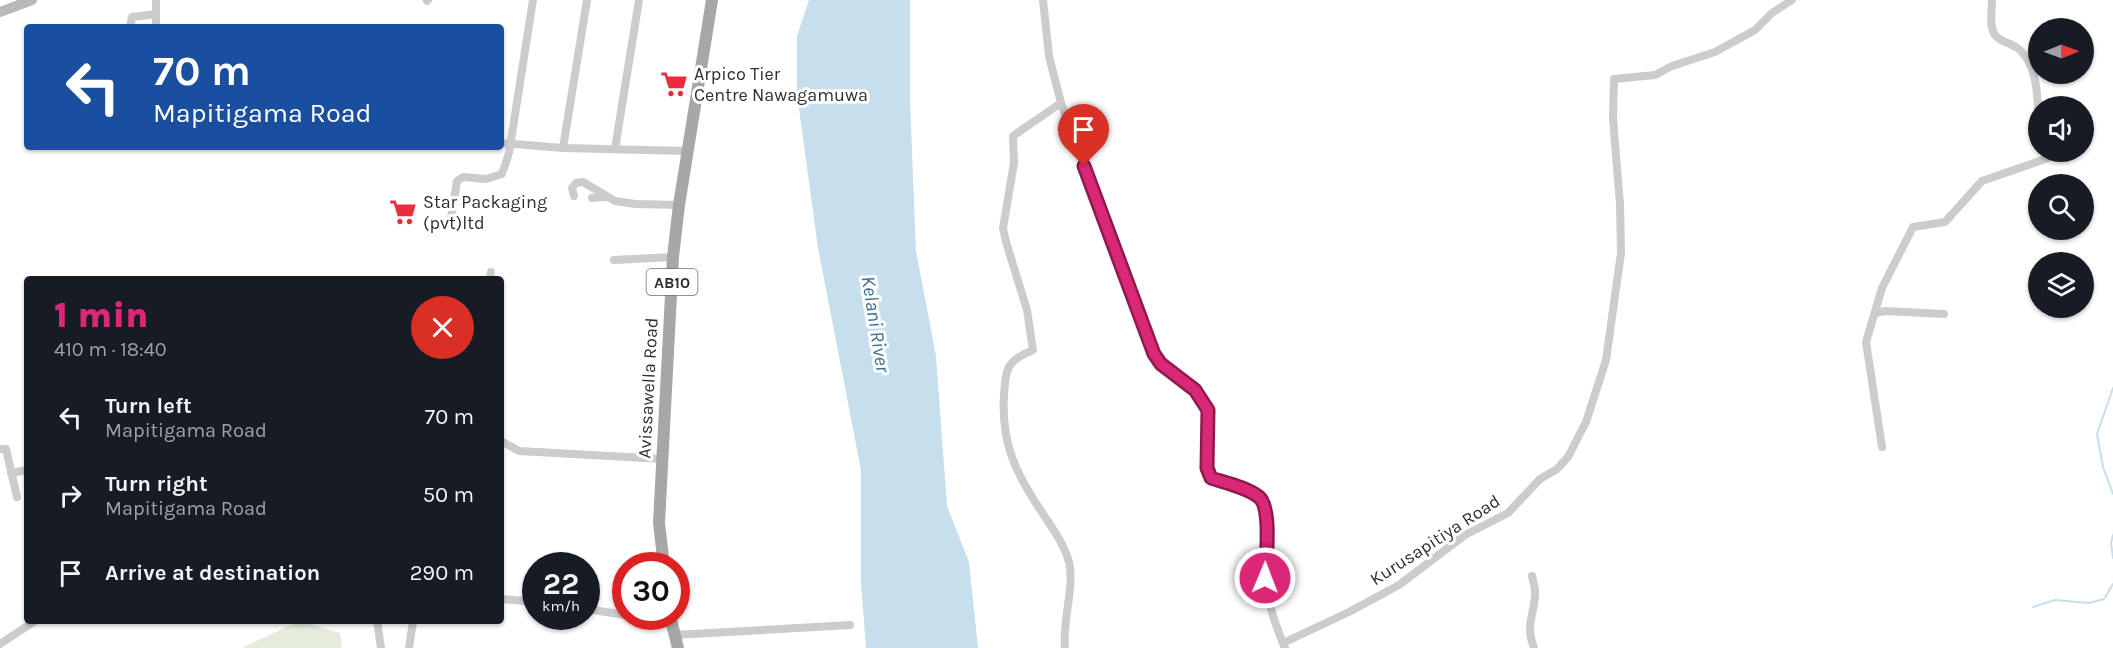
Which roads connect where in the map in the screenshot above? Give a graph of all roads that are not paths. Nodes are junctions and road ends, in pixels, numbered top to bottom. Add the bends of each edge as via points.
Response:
1 (32, 0) edge
2 (156, 0) edge
3 (533, 0) edge
4 (587, 0) edge
5 (639, 0) edge
6 (712, 0) edge
7 (1043, 0) edge
8 (1792, 0) edge
9 (1992, 0) edge
10 (0, 12) edge
11 (156, 14) junction
12 (131, 24) edge
13 (156, 24) edge
14 (2038, 96) edge
15 (1061, 103) junction
16 (505, 144) edge
17 (563, 148) junction
18 (615, 149) junction
19 (686, 151) junction
20 (2037, 162) edge
21 (574, 196) dead end
22 (609, 197) junction
23 (591, 198) dead end
24 (679, 205) junction
25 (450, 225) dead end
26 (674, 257) junction
27 (614, 260) dead end
28 (1875, 313) junction
29 (1944, 314) dead end
30 (504, 443) edge
31 (1882, 447) dead end
32 (0, 450) edge
33 (663, 459) junction
34 (24, 471) edge
35 (11, 473) junction
36 (17, 497) dead end
37 (662, 552) edge
38 (1532, 576) dead end
39 (504, 599) edge
40 (522, 601) edge
41 (30, 624) edge
42 (377, 624) edge
43 (413, 624) edge
44 (850, 625) dead end
45 (673, 630) edge
46 (674, 635) junction
47 (0, 644) edge
48 (1284, 646) edge
49 (381, 648) edge
50 (409, 648) edge
51 (678, 648) edge
52 (1065, 648) edge
53 (1534, 648) edge

1 - 10 street
2 - 11 street
3 - 16 street
4 - 17 street
5 - 18 street
6 - 19 main road, Avissawella Road / AB10
7 - 15 street via 1049,56
8 - 48 street, Kurusapitiya Road via 1755,30 1715,52 1655,75 1614,79 1622,253 1606,360 1586,422 1568,457 1540,479 1508,513 1465,535 1399,585
9 - 14 street via 1992,29 1998,39 2019,49 2029,62
11 - 12 street via 132,17
11 - 13 street
15 - 48 street via 1154,354 1195,390 1208,410 1207,468 1211,478 1261,498 1266,511 1265,578 1269,604
15 - 52 street via 1013,136 1014,163 1003,228 1027,310 1033,350 1016,357 1006,372 1003,413 1008,452 1029,494 1062,543 1068,561 1071,578
16 - 17 street
16 - 25 street via 502,174 486,179 463,177 457,182
17 - 18 street
18 - 19 street
19 - 24 main road, Avissawella Road / AB10
20 - 28 street via 1982,181 1945,222 1913,227 1882,288
21 - 22 street via 572,188 583,182
22 - 23 street
22 - 24 street via 634,204
24 - 26 main road, Avissawella Road / AB10
26 - 27 street
26 - 33 main road, Avissawella Road / AB10
28 - 29 street via 1885,310
28 - 31 street via 1866,342
30 - 33 street via 519,451
32 - 35 street via 6,449
33 - 37 main road, Avissawella Road / AB10 via 658,523
34 - 35 street
35 - 36 street
38 - 53 street via 1535,595 1529,620
39 - 40 street
41 - 47 street
42 - 49 street
43 - 50 street
44 - 46 street
45 - 46 main road
46 - 51 main road

